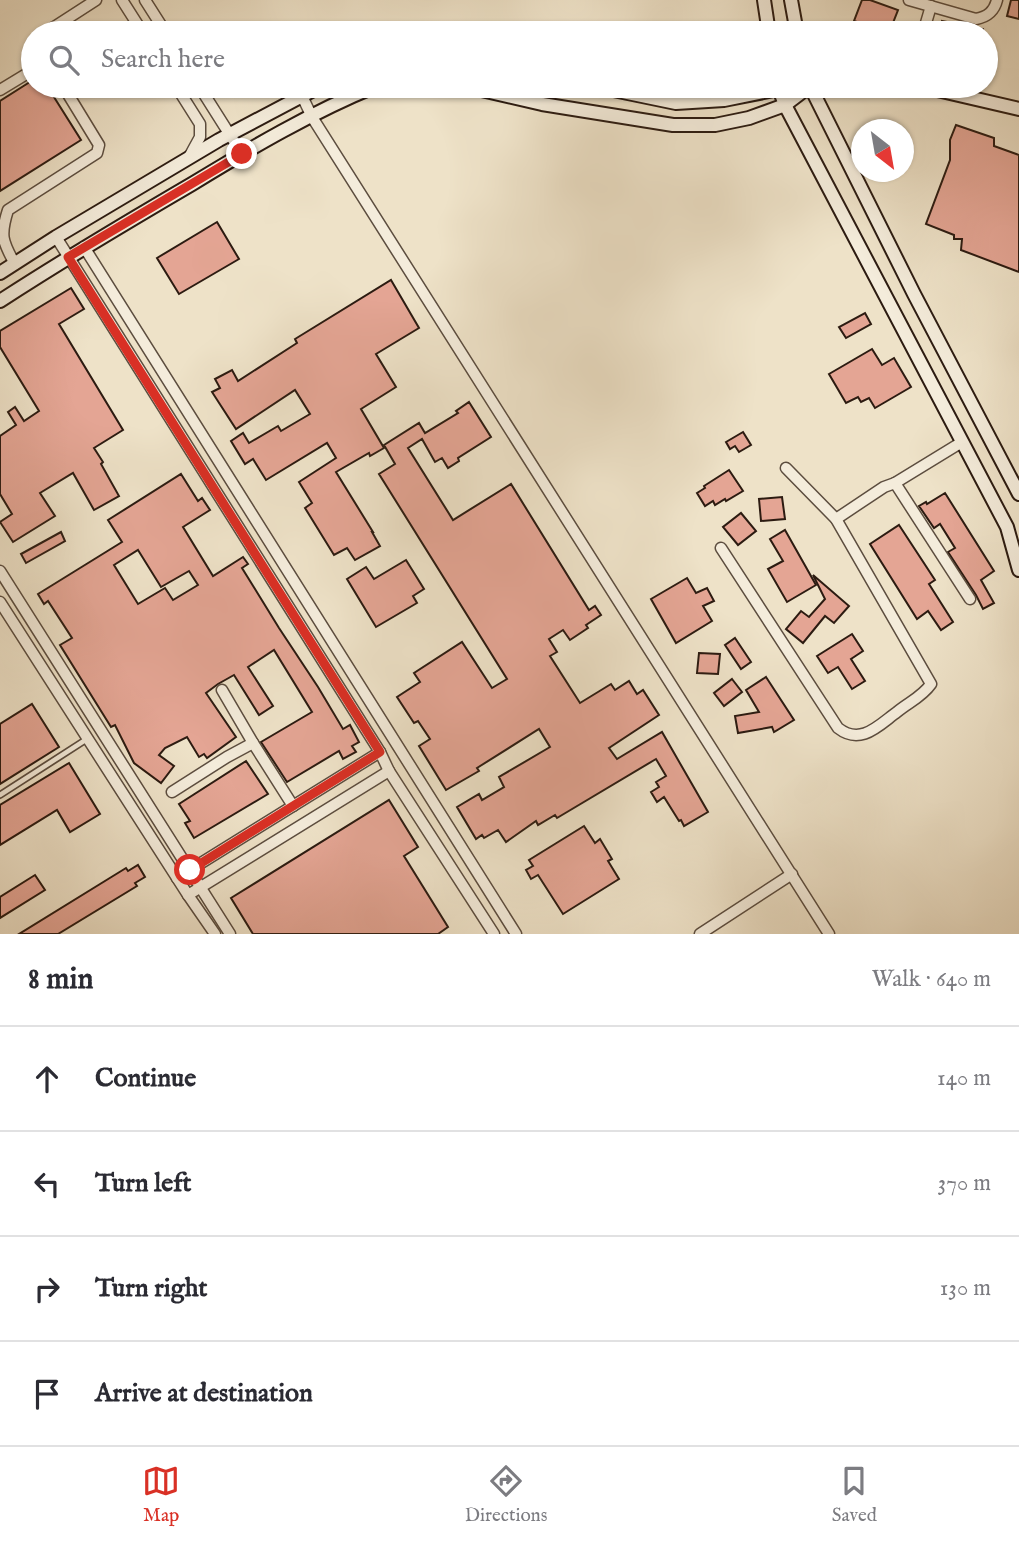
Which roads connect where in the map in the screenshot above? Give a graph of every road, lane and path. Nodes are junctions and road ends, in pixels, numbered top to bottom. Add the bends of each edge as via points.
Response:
1 (96, 0) edge
2 (122, 0) edge
3 (145, 0) edge
4 (764, 0) edge
5 (791, 0) edge
6 (909, 0) edge
7 (997, 0) edge
8 (931, 6) junction
9 (64, 21) edge
10 (135, 21) edge
11 (158, 21) edge
12 (767, 21) edge
13 (795, 21) edge
14 (927, 21) edge
15 (21, 77) edge
16 (0, 90) edge
17 (70, 98) edge
18 (184, 98) edge
19 (206, 98) edge
20 (298, 98) edge
21 (303, 98) edge
22 (346, 98) edge
23 (516, 98) edge
24 (652, 98) edge
25 (733, 98) edge
26 (782, 98) edge
27 (794, 98) edge
28 (816, 98) edge
29 (972, 98) edge
30 (785, 105) junction
31 (1019, 109) edge
32 (312, 117) junction
33 (229, 134) junction
34 (242, 154) junction
35 (188, 159) junction
36 (4, 210) edge
37 (56, 237) junction
38 (84, 247) junction
39 (68, 257) junction
40 (15, 264) junction
41 (0, 273) edge
42 (0, 301) edge
43 (962, 442) junction
44 (786, 468) dead end
45 (895, 483) junction
46 (1019, 494) edge
47 (836, 519) junction
48 (1013, 525) edge
49 (721, 548) dead end
50 (1019, 570) edge
51 (0, 571) edge
52 (970, 599) dead end
53 (0, 603) edge
54 (222, 690) dead end
55 (88, 738) junction
56 (253, 743) junction
57 (380, 752) junction
58 (390, 771) junction
59 (172, 792) dead end
60 (0, 795) edge
61 (293, 806) junction
62 (190, 870) junction
63 (792, 874) junction
64 (177, 877) junction
65 (201, 887) junction
66 (188, 895) junction
67 (215, 934) edge
68 (230, 934) edge
69 (494, 934) edge
70 (516, 934) edge
71 (700, 934) edge
72 (829, 934) edge

1 - 9 street
2 - 10 street
3 - 11 street
4 - 12 street
5 - 13 street
6 - 8 street
7 - 8 street via 986,17 976,19
8 - 14 street
15 - 16 street
17 - 36 street via 99,145 97,153
18 - 35 street via 200,124 200,136
19 - 33 street
20 - 33 street
21 - 32 street
22 - 32 street
23 - 30 street via 673,125 715,125
24 - 25 street via 676,103
26 - 30 street
27 - 30 street
28 - 46 street
29 - 31 street
30 - 43 street
32 - 34 street
32 - 63 street
33 - 34 street
33 - 35 street
34 - 38 street
35 - 37 street
36 - 40 street via 2,242
37 - 39 street
37 - 40 street
38 - 39 street
38 - 70 street
39 - 42 street
39 - 57 street
40 - 41 street
43 - 45 street
43 - 48 street
44 - 47 street
45 - 47 street
45 - 52 street
47 - 49 street via 932,684 862,735 845,734 838,728
48 - 50 street
51 - 62 street
53 - 55 street
54 - 56 street
55 - 60 lane
55 - 64 street
56 - 59 street
56 - 61 street
57 - 58 street
57 - 61 street
58 - 65 street
58 - 69 street
61 - 62 street
62 - 64 street
62 - 65 street
63 - 71 street
63 - 72 street
64 - 66 street
65 - 66 street
65 - 68 street
66 - 67 street

